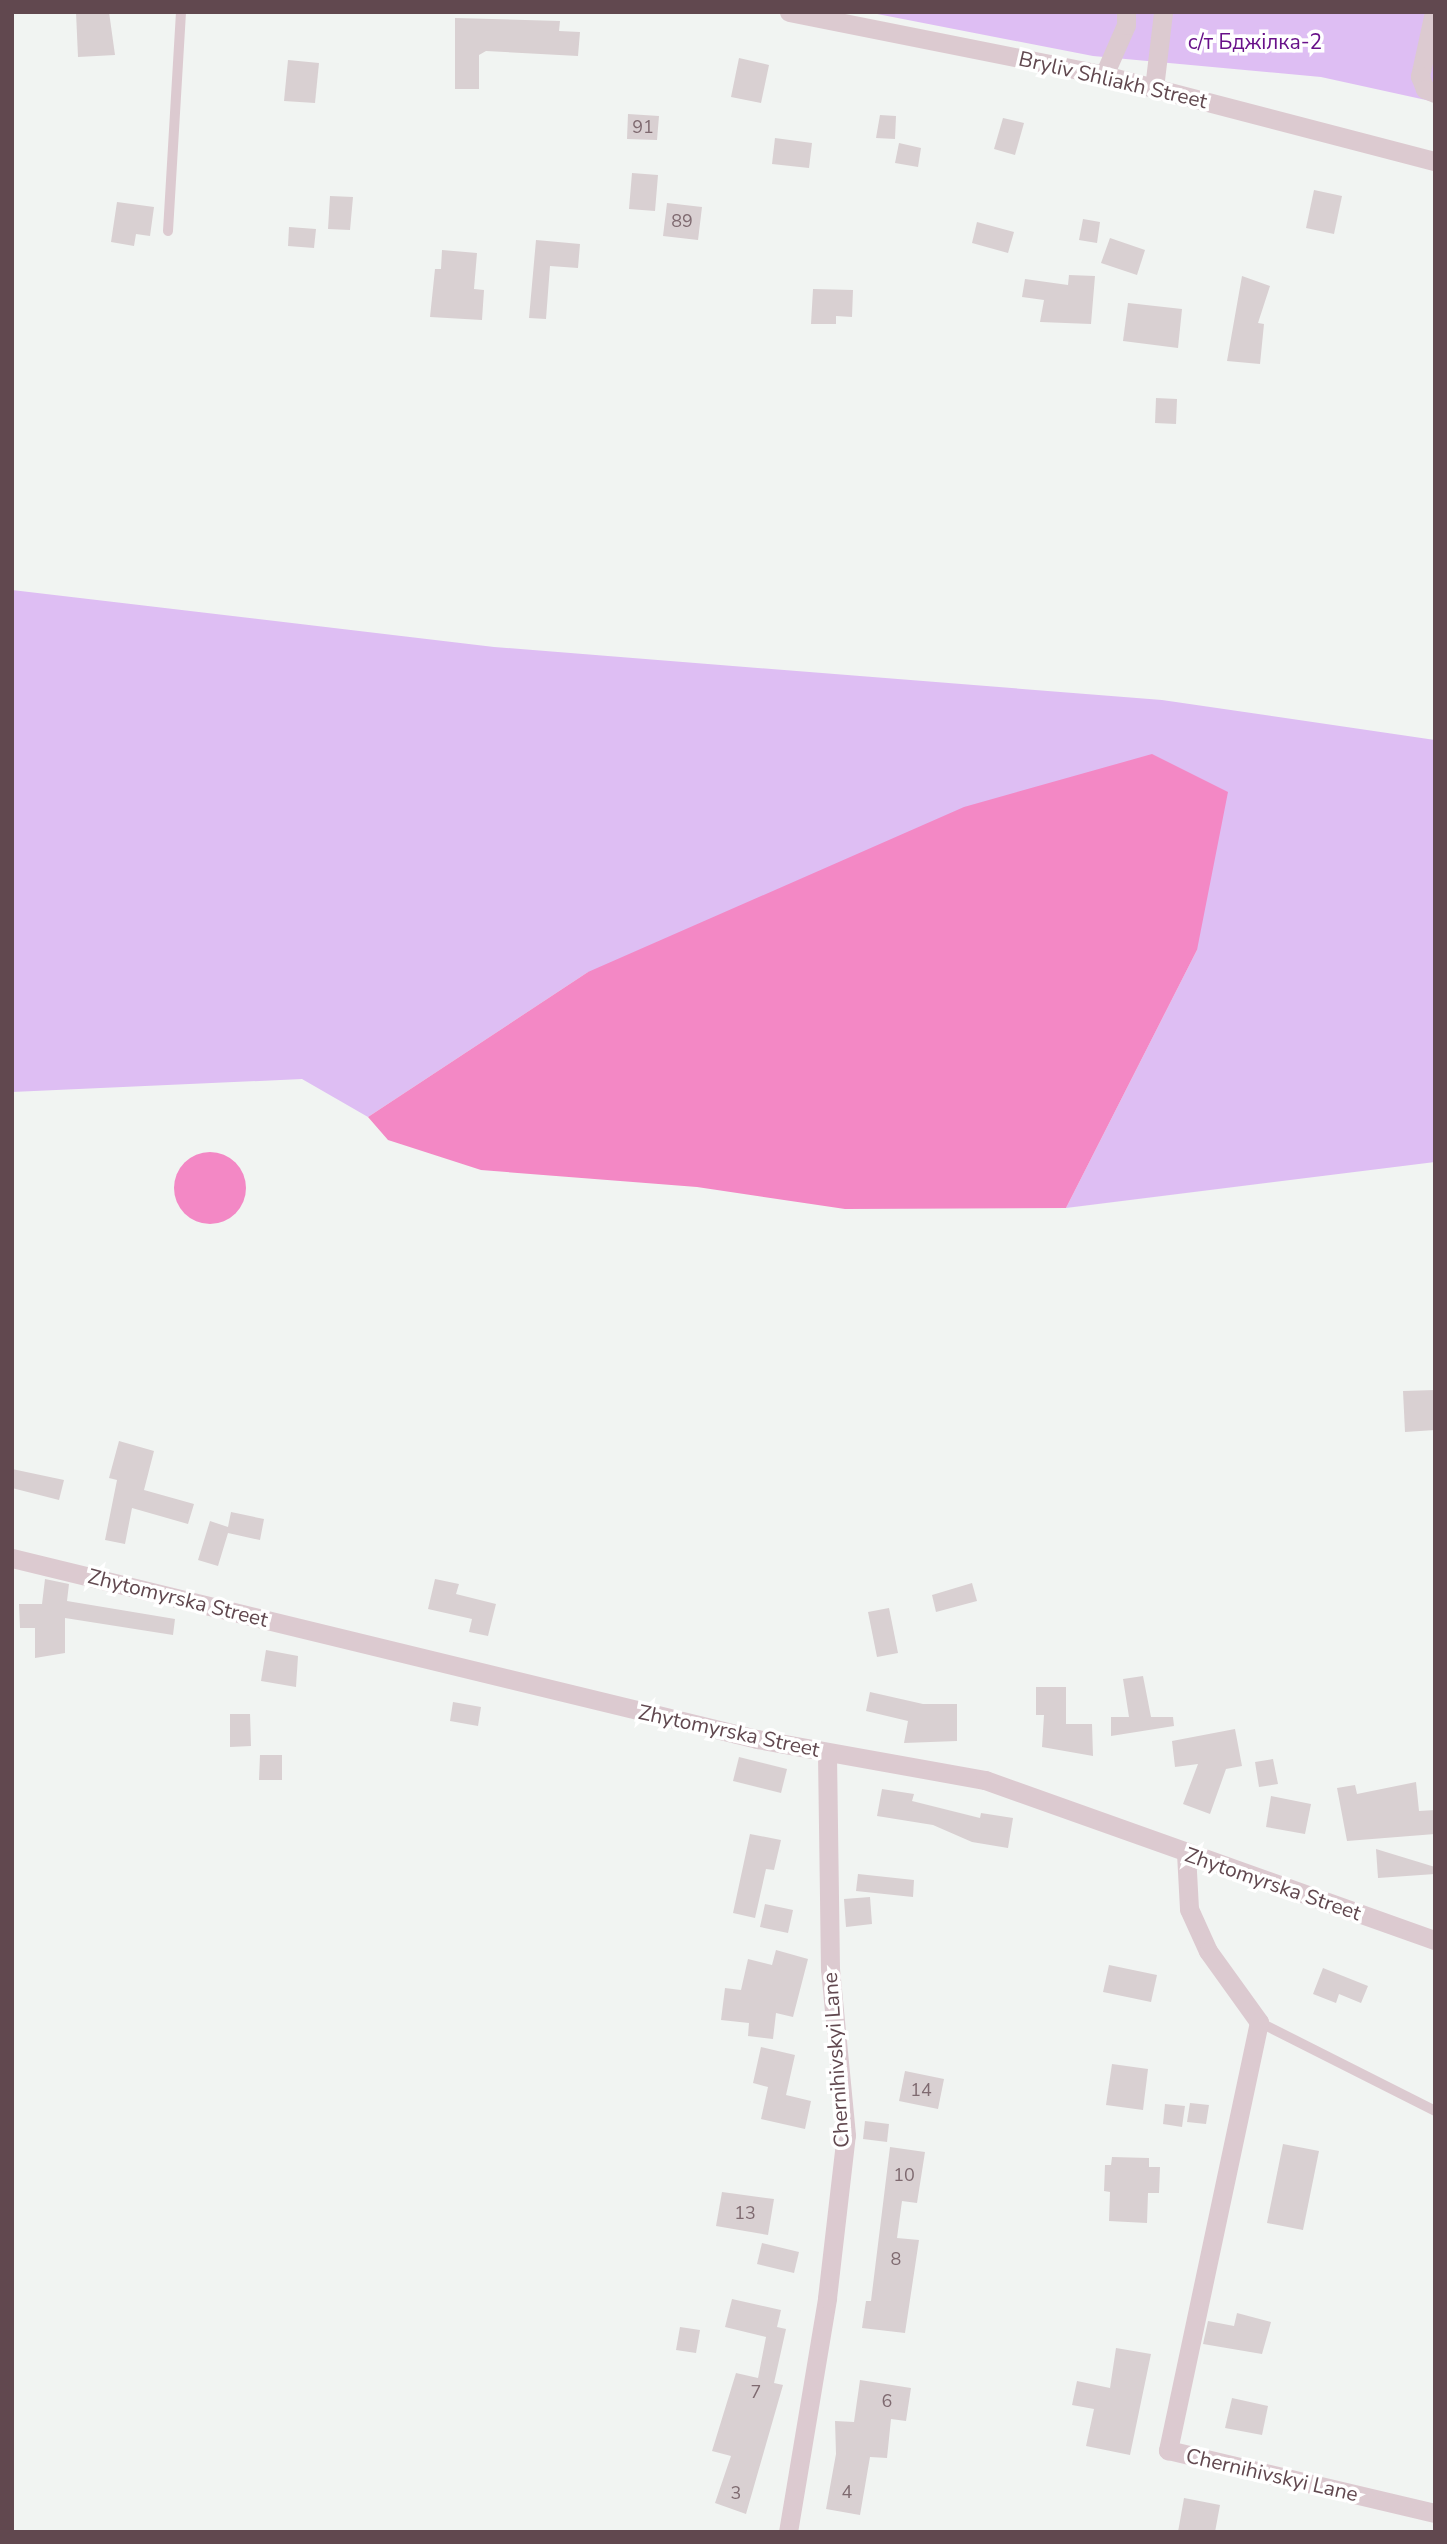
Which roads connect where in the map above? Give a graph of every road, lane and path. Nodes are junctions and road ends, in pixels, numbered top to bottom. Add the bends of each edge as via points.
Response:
1 (181, 12) edge
2 (789, 12) edge
3 (1126, 12) edge
4 (1163, 12) edge
5 (1434, 12) edge
6 (1104, 75) junction
7 (1154, 88) junction
8 (1435, 93) edge
9 (1435, 161) edge
10 (168, 231) dead end
11 (12, 1558) edge
12 (827, 1753) junction
13 (1186, 1853) junction
14 (1435, 1940) edge
15 (1259, 2022) junction
16 (1435, 2111) edge
17 (1435, 2513) edge
18 (788, 2532) edge

1 - 10 lane
2 - 6 street, Bryliv Shliakh Street
3 - 6 street via 1126,26
4 - 7 street
5 - 8 street via 1420,76 1425,89
6 - 7 street, Bryliv Shliakh Street
7 - 9 street, Bryliv Shliakh Street
11 - 12 street, Zhytomyrska Street via 440,1666
12 - 13 street, Zhytomyrska Street via 985,1780
12 - 18 street, Chernihivskyi Lane via 830,1969 846,2135 827,2298
13 - 14 street, Zhytomyrska Street
13 - 15 street via 1189,1909 1208,1951
15 - 16 lane
15 - 17 street, Chernihivskyi Lane via 1168,2450

